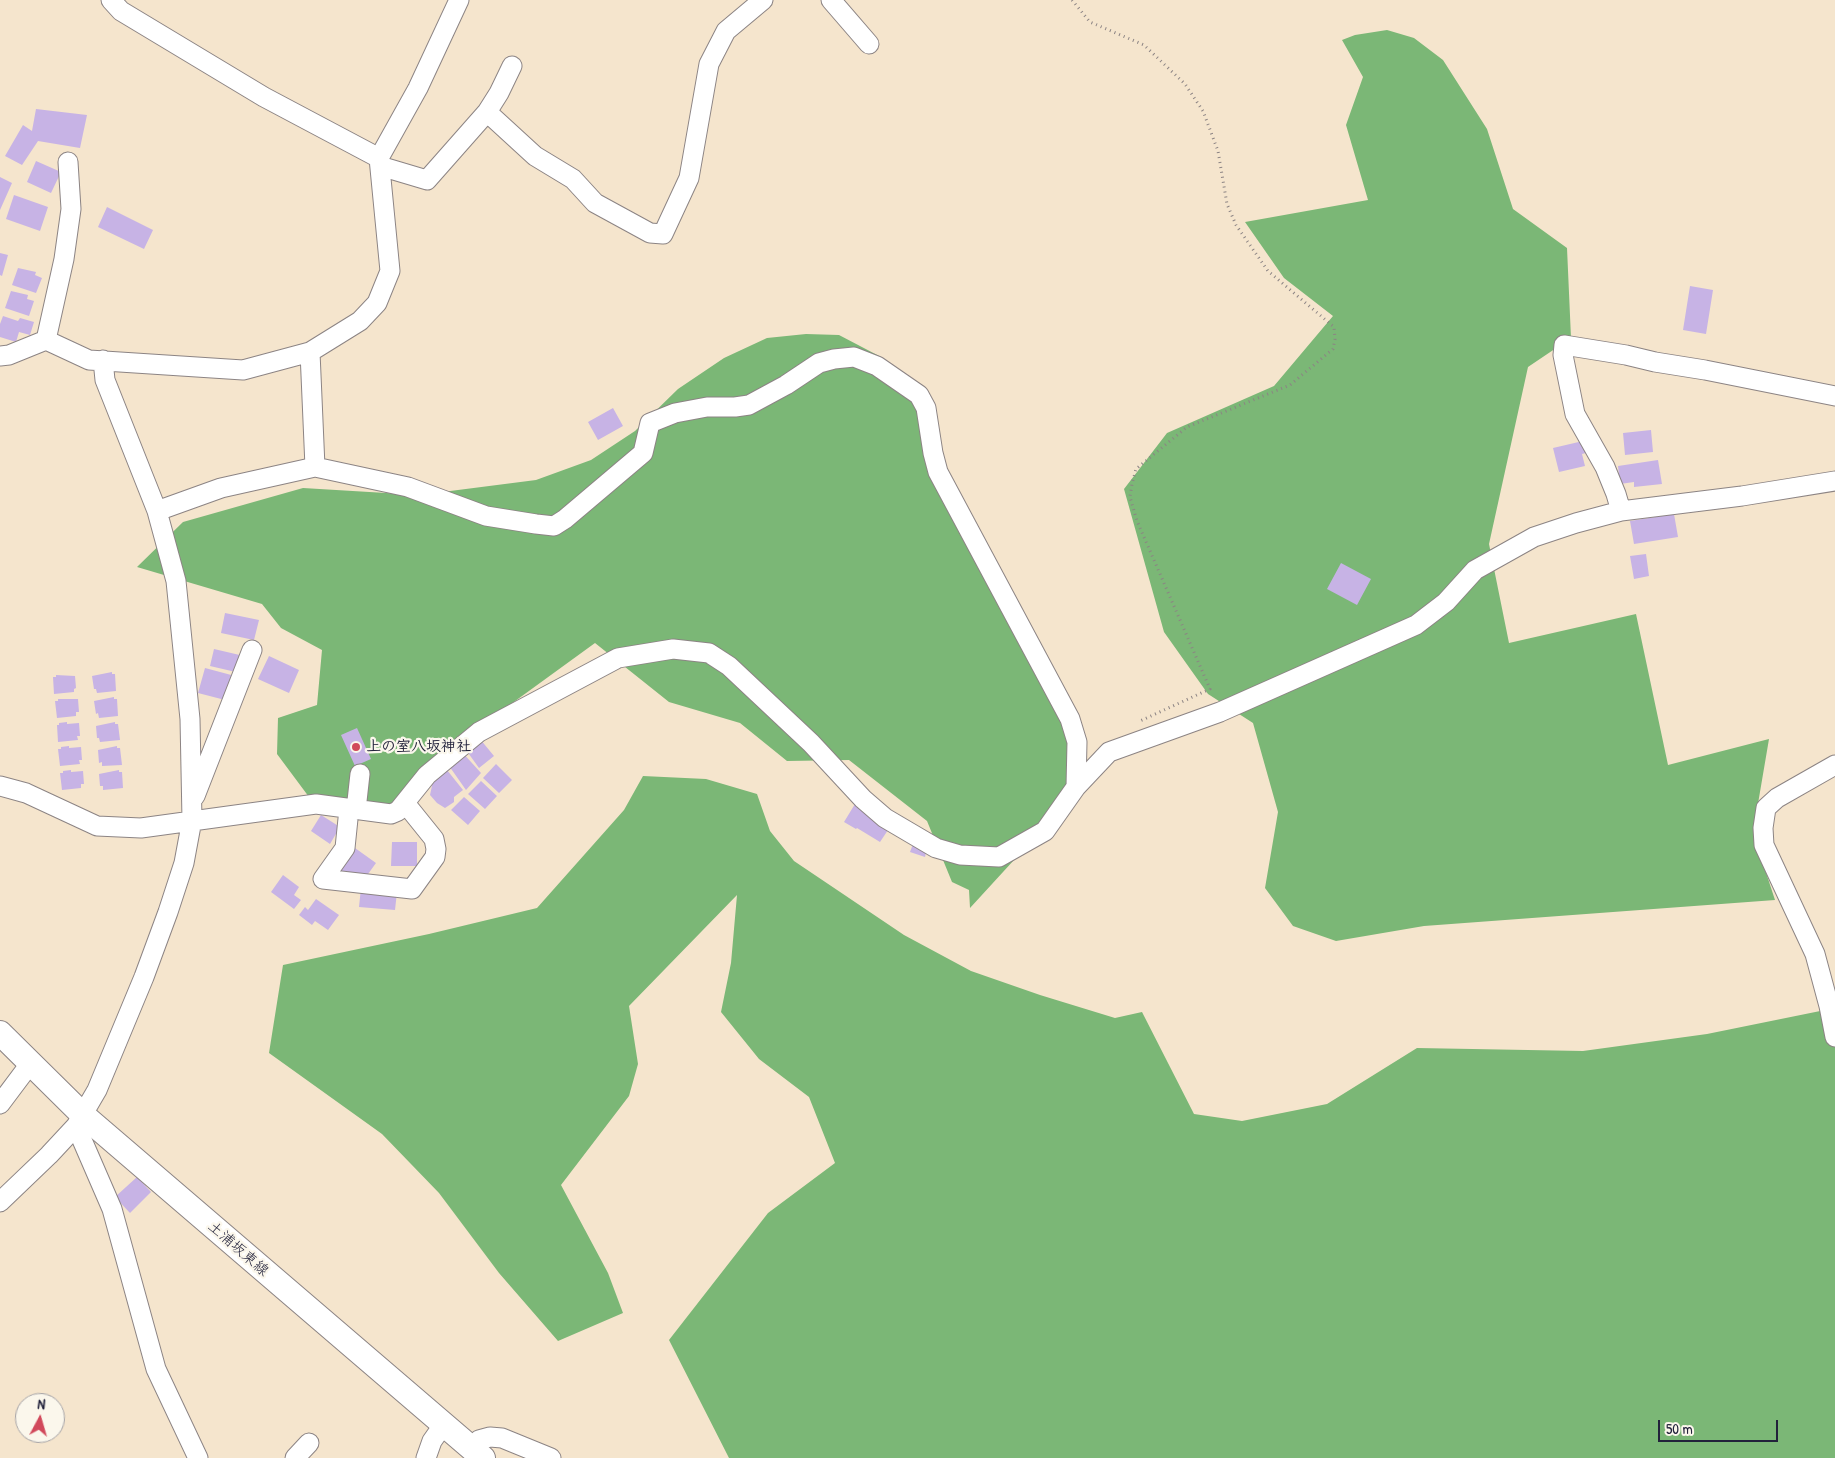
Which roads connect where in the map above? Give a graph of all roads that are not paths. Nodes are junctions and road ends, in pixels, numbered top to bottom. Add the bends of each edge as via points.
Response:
1 (111, 0) edge
2 (459, 0) edge
3 (763, 0) edge
4 (831, 0) edge
5 (869, 44) dead end
6 (512, 66) dead end
7 (488, 112) junction
8 (68, 162) dead end
9 (379, 162) junction
10 (46, 340) junction
11 (310, 352) junction
12 (0, 356) edge
13 (103, 360) junction
14 (1835, 396) edge
15 (315, 467) junction
16 (1835, 480) edge
17 (157, 511) junction
18 (1621, 511) junction
19 (252, 650) dead end
20 (1835, 765) edge
21 (360, 774) dead end
22 (0, 786) edge
23 (1076, 787) junction
24 (405, 803) junction
25 (353, 810) junction
26 (192, 812) junction
27 (0, 1033) edge
28 (1835, 1038) edge
29 (30, 1064) junction
30 (0, 1104) edge
31 (80, 1121) junction
32 (0, 1202) edge
33 (444, 1424) junction
34 (309, 1443) dead end
35 (478, 1453) edge
36 (198, 1458) edge
37 (295, 1458) edge
38 (426, 1458) edge
39 (551, 1458) edge

1 - 9 street via 121,11
2 - 9 street
3 - 7 street via 726,31 709,64 689,178 662,234 650,233 595,203 573,179 535,156
4 - 5 street
6 - 7 street
7 - 9 street via 427,180
8 - 10 street via 70,218
9 - 11 street via 390,271 377,302 360,322
10 - 12 street
10 - 13 street via 90,360
11 - 13 street via 243,370
11 - 15 street
13 - 17 street via 105,380
14 - 18 street via 1564,345 1563,355 1575,414 1605,467
15 - 17 street via 221,488
15 - 23 street via 408,487 486,516 554,526 643,453 650,423 675,413 707,407 749,405 819,363 834,359 854,357 876,366 919,395 926,408 938,472 1070,719 1077,742
16 - 18 street via 1742,496
17 - 26 street via 176,581 190,719
18 - 23 street via 1534,538 1475,570 1446,602 1416,625 1220,712 1109,752
19 - 26 street
20 - 28 street via 1777,798 1766,808 1763,828 1764,846 1815,954
21 - 25 street
22 - 26 street via 26,793 97,826 141,828
23 - 24 street via 1045,831 998,856 960,856 936,848 885,818 729,666 709,653 673,649 618,658 479,732 427,775
24 - 25 street via 398,812 391,814
24 - 25 street via 434,839 436,849 435,857 412,888 323,879 345,848
25 - 26 street via 316,804
26 - 31 street via 184,863 144,977 98,1090
27 - 29 main road, 土浦坂東線
29 - 30 street
29 - 31 main road, 土浦坂東線
31 - 32 street
31 - 33 main road, 土浦坂東線
31 - 36 street via 112,1209 156,1368
33 - 35 main road, 土浦坂東線
33 - 38 street via 432,1441
34 - 37 street
35 - 39 street via 479,1440 490,1437 502,1438

